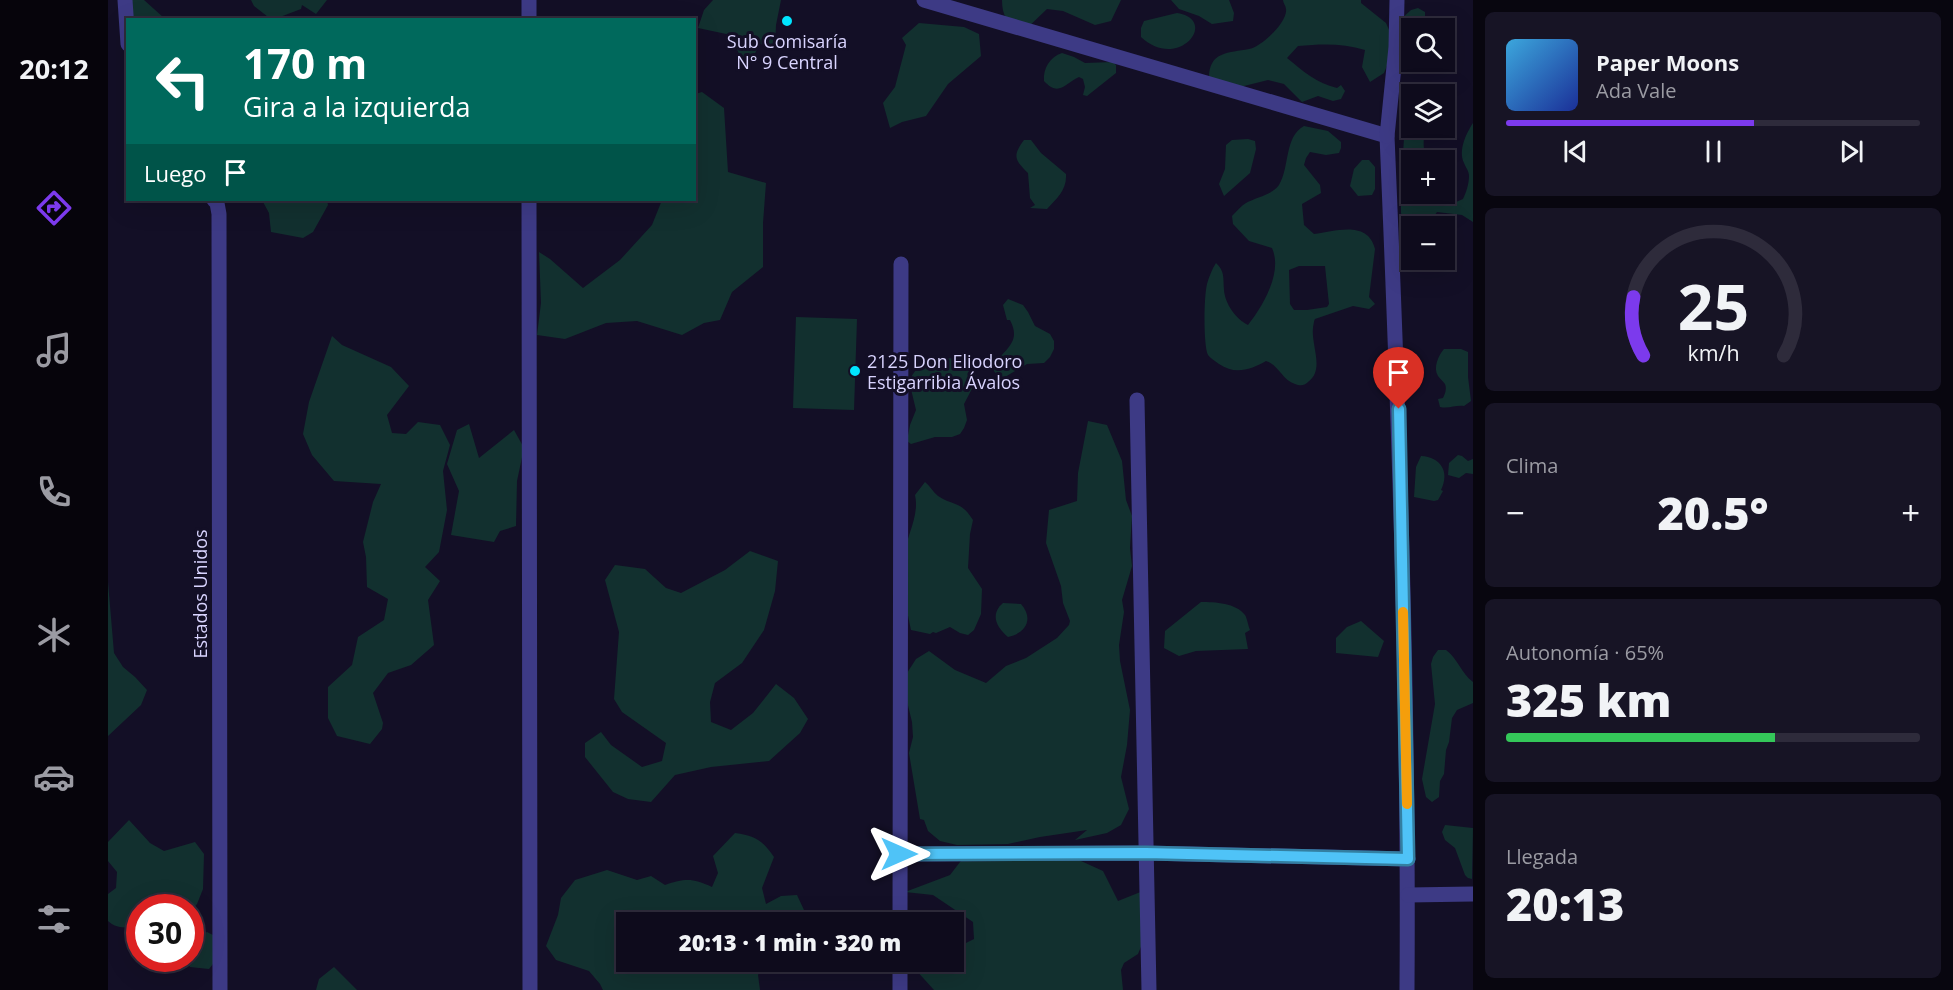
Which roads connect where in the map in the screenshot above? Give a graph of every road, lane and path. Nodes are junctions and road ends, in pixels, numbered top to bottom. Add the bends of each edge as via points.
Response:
1 (125, 0) edge
2 (529, 0) edge
3 (924, 0) edge
4 (1396, 0) edge
5 (969, 7) edge
6 (126, 18) edge
7 (529, 18) edge
8 (1388, 136) junction
9 (215, 201) edge
10 (529, 201) edge
11 (901, 264) dead end
12 (1137, 400) dead end
13 (1146, 853) junction
14 (899, 854) junction
15 (1408, 859) junction
16 (1473, 894) edge
17 (1408, 895) junction
18 (900, 912) edge
19 (900, 972) edge
20 (220, 990) edge
21 (530, 990) edge
22 (900, 990) edge
23 (1149, 990) edge
24 (1407, 990) edge

1 - 6 street
2 - 7 street
3 - 5 street
4 - 8 street
5 - 8 street
8 - 15 street via 1400,423
9 - 20 street, Estados Unidos via 219,214
10 - 21 street
11 - 14 street
12 - 13 street
13 - 14 street
13 - 15 street
13 - 23 street
14 - 18 street
15 - 17 street
16 - 17 street
17 - 24 street
19 - 22 street

